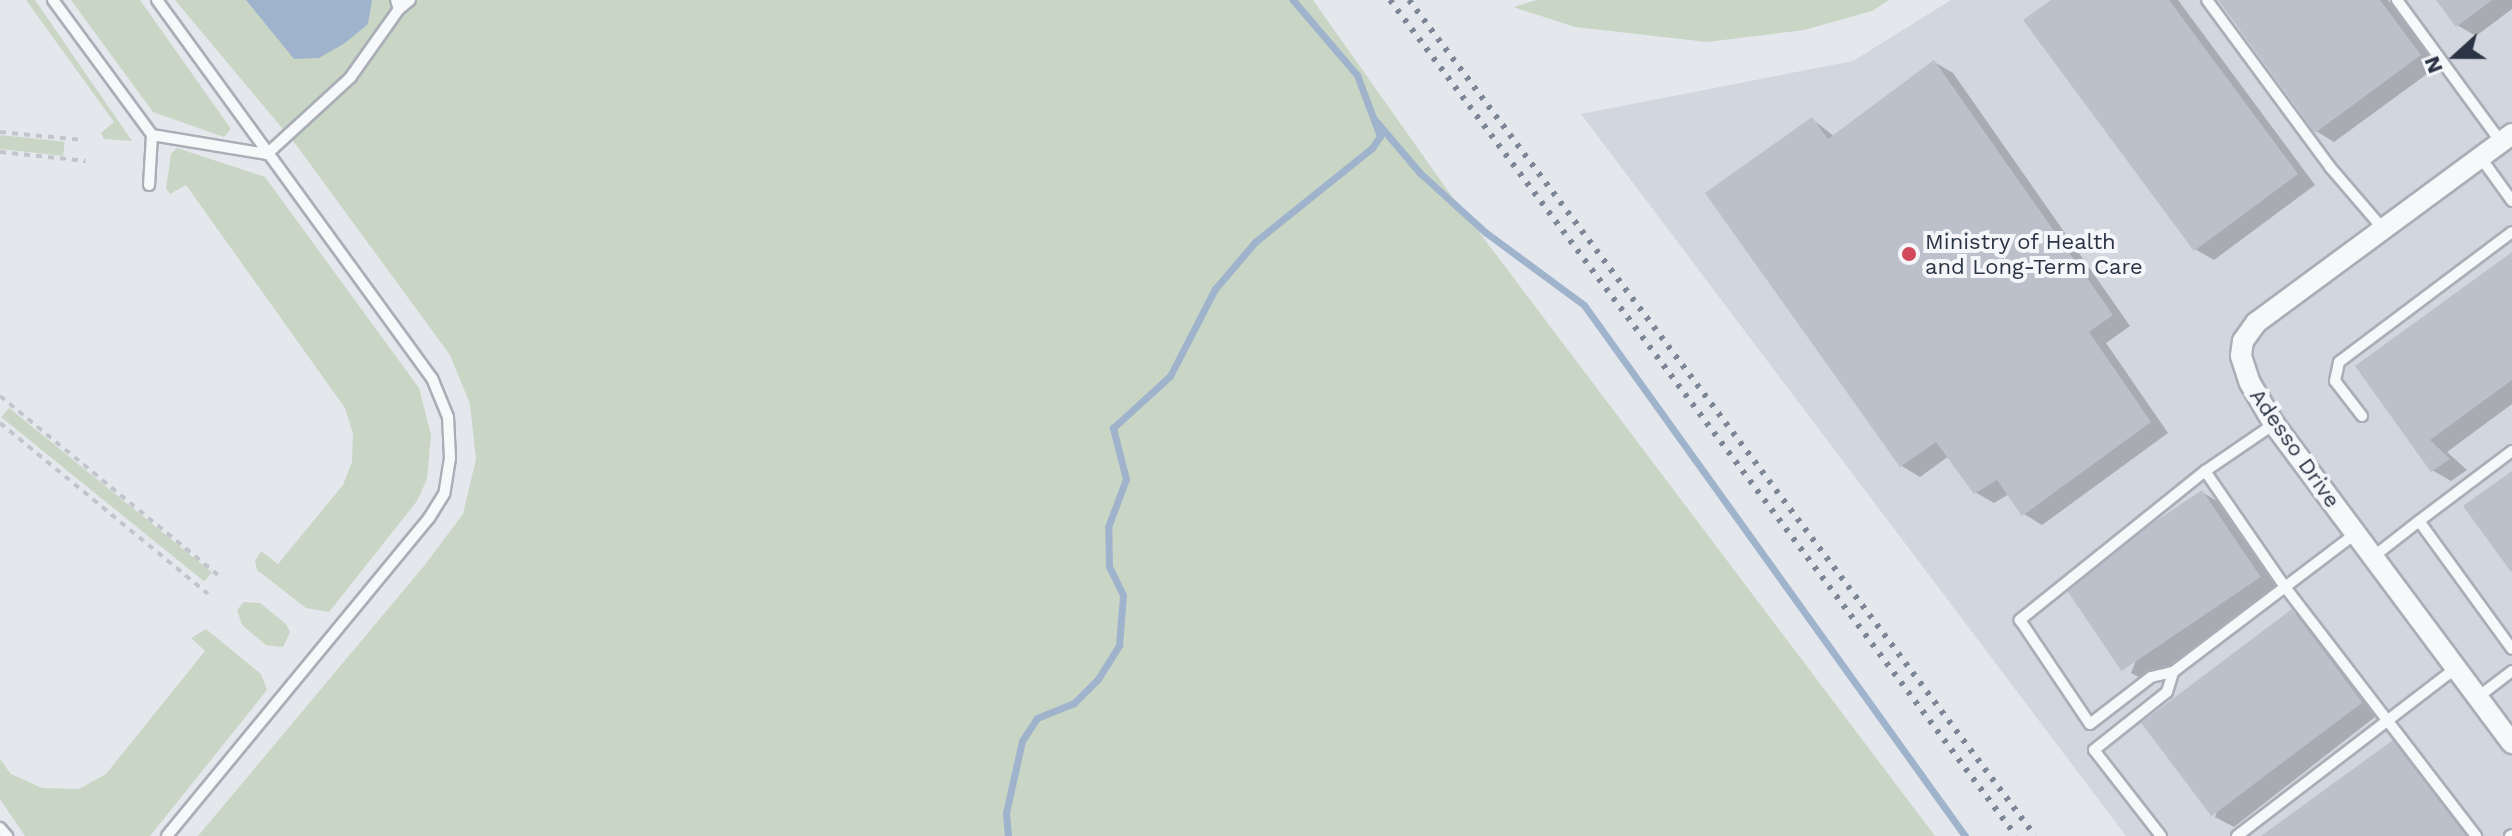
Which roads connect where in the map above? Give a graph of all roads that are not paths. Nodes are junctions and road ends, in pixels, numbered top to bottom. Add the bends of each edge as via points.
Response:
1 (53, 0) edge
2 (157, 0) edge
3 (410, 0) edge
4 (2207, 0) edge
5 (2397, 0) edge
6 (398, 4) edge
7 (152, 135) junction
8 (2506, 138) edge
9 (267, 154) junction
10 (2481, 158) junction
11 (149, 185) dead end
12 (2512, 201) edge
13 (2384, 230) junction
14 (2512, 232) edge
15 (2362, 416) dead end
16 (2274, 424) junction
17 (2512, 451) edge
18 (2205, 471) junction
19 (2419, 521) junction
20 (2356, 533) junction
21 (2373, 557) junction
22 (2285, 587) junction
23 (2512, 649) edge
24 (2456, 668) junction
25 (2512, 671) edge
26 (2173, 672) junction
27 (2478, 697) junction
28 (2388, 719) junction
29 (2512, 743) edge
30 (0, 828) edge
31 (7, 836) edge
32 (167, 836) edge
33 (2161, 836) edge
34 (2237, 836) edge
35 (2476, 836) edge

1 - 7 lane
2 - 9 lane
3 - 6 lane
4 - 13 lane via 2330,167
5 - 8 lane
6 - 9 lane via 350,78
7 - 9 lane
7 - 11 lane
8 - 10 street, Adesso Drive
9 - 32 lane via 432,378 448,417 450,458 444,494 429,518
10 - 12 lane
10 - 13 street, Adesso Drive
13 - 16 street, Adesso Drive via 2256,323 2243,341 2241,356 2250,383
14 - 15 lane via 2339,362 2335,381
16 - 18 lane
16 - 20 street, Adesso Drive
17 - 19 lane
18 - 22 lane
18 - 26 lane via 2020,620 2090,724 2151,677
19 - 21 lane
19 - 23 lane
20 - 21 street, Adesso Drive
20 - 22 lane
21 - 24 street, Adesso Drive
22 - 26 lane
22 - 28 lane
24 - 27 street, Adesso Drive
24 - 28 lane
25 - 27 lane
26 - 33 lane via 2167,692 2094,750
27 - 29 street, Adesso Drive
28 - 34 lane
28 - 35 lane
30 - 31 lane

